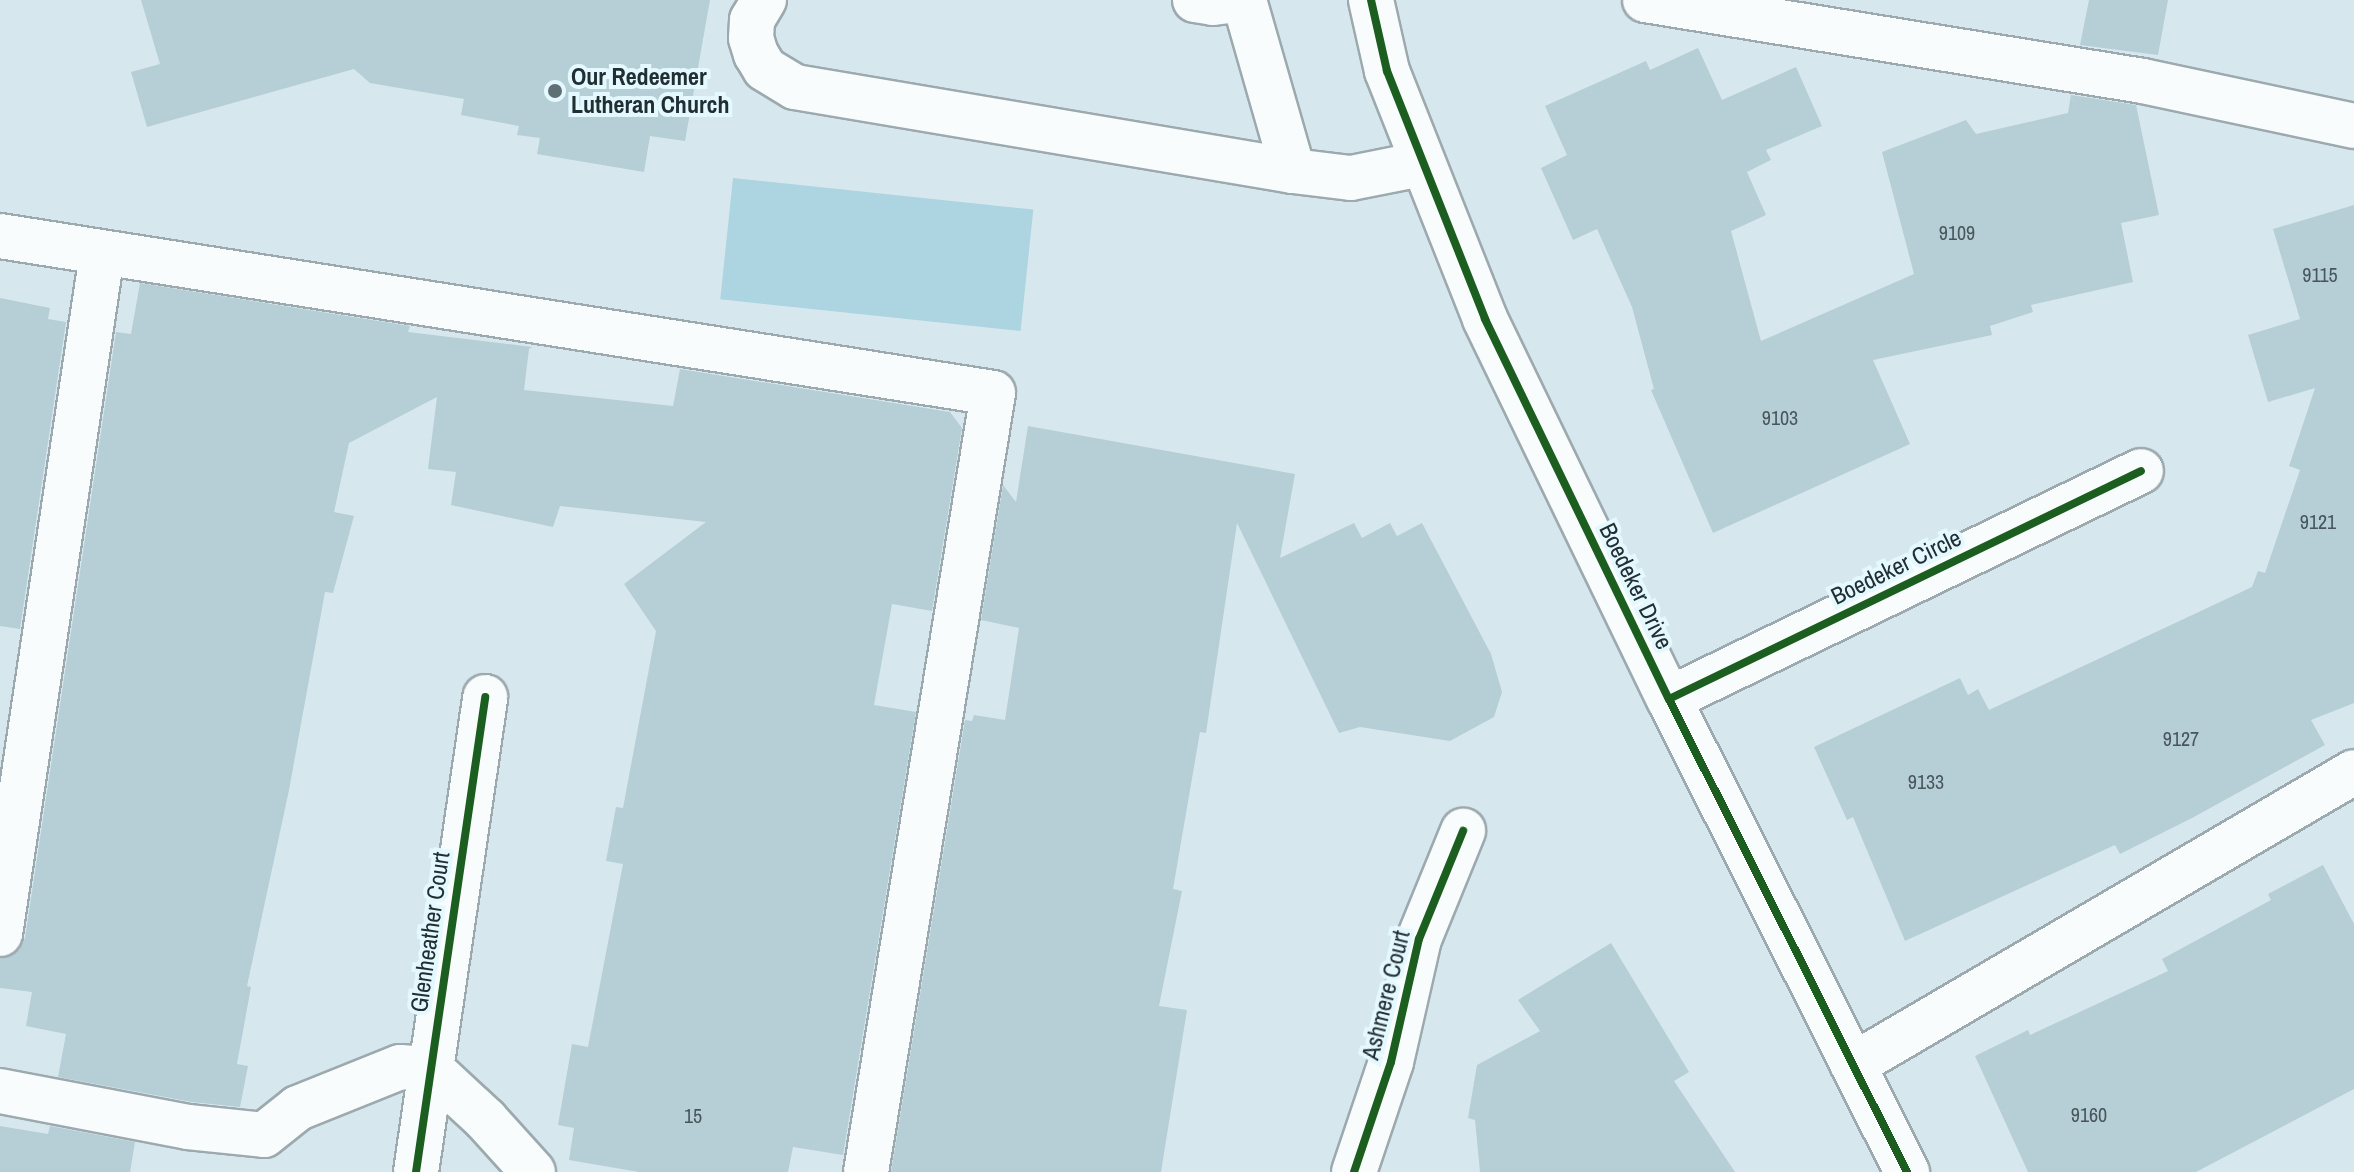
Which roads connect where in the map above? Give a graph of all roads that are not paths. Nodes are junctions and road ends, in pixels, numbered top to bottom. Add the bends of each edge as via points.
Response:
1 (764, 0) edge
2 (1195, 0) edge
3 (1236, 0) edge
4 (1244, 0) edge
5 (1371, 0) edge
6 (1645, 0) edge
7 (2354, 126) edge
8 (1421, 164) junction
9 (1293, 171) junction
10 (0, 236) edge
11 (102, 254) junction
12 (2141, 471) dead end
13 (485, 697) dead end
14 (1669, 699) junction
15 (2354, 772) edge
16 (1463, 831) dead end
17 (0, 934) edge
18 (1853, 1065) junction
19 (431, 1069) junction
20 (0, 1091) edge
21 (416, 1172) edge
22 (533, 1172) edge
23 (866, 1172) edge
24 (1354, 1172) edge
25 (1907, 1172) edge

1 - 9 street via 752,20 756,54 765,69 795,87
2 - 3 street
4 - 9 street
5 - 8 street, Boedeker Drive via 1387,71
6 - 7 street via 2143,81
8 - 9 street via 1351,178
8 - 14 street, Boedeker Drive via 1485,319
10 - 11 street
11 - 17 street
11 - 23 street via 993,393
12 - 14 street, Boedeker Circle
13 - 19 street, Glenheather Court
14 - 18 street, Boedeker Drive
15 - 18 street
16 - 24 street, Ashmere Court via 1419,939 1391,1062
18 - 25 street, Boedeker Drive
19 - 20 street via 400,1067 298,1108 264,1135 188,1127
19 - 21 street, Glenheather Court
19 - 22 street

